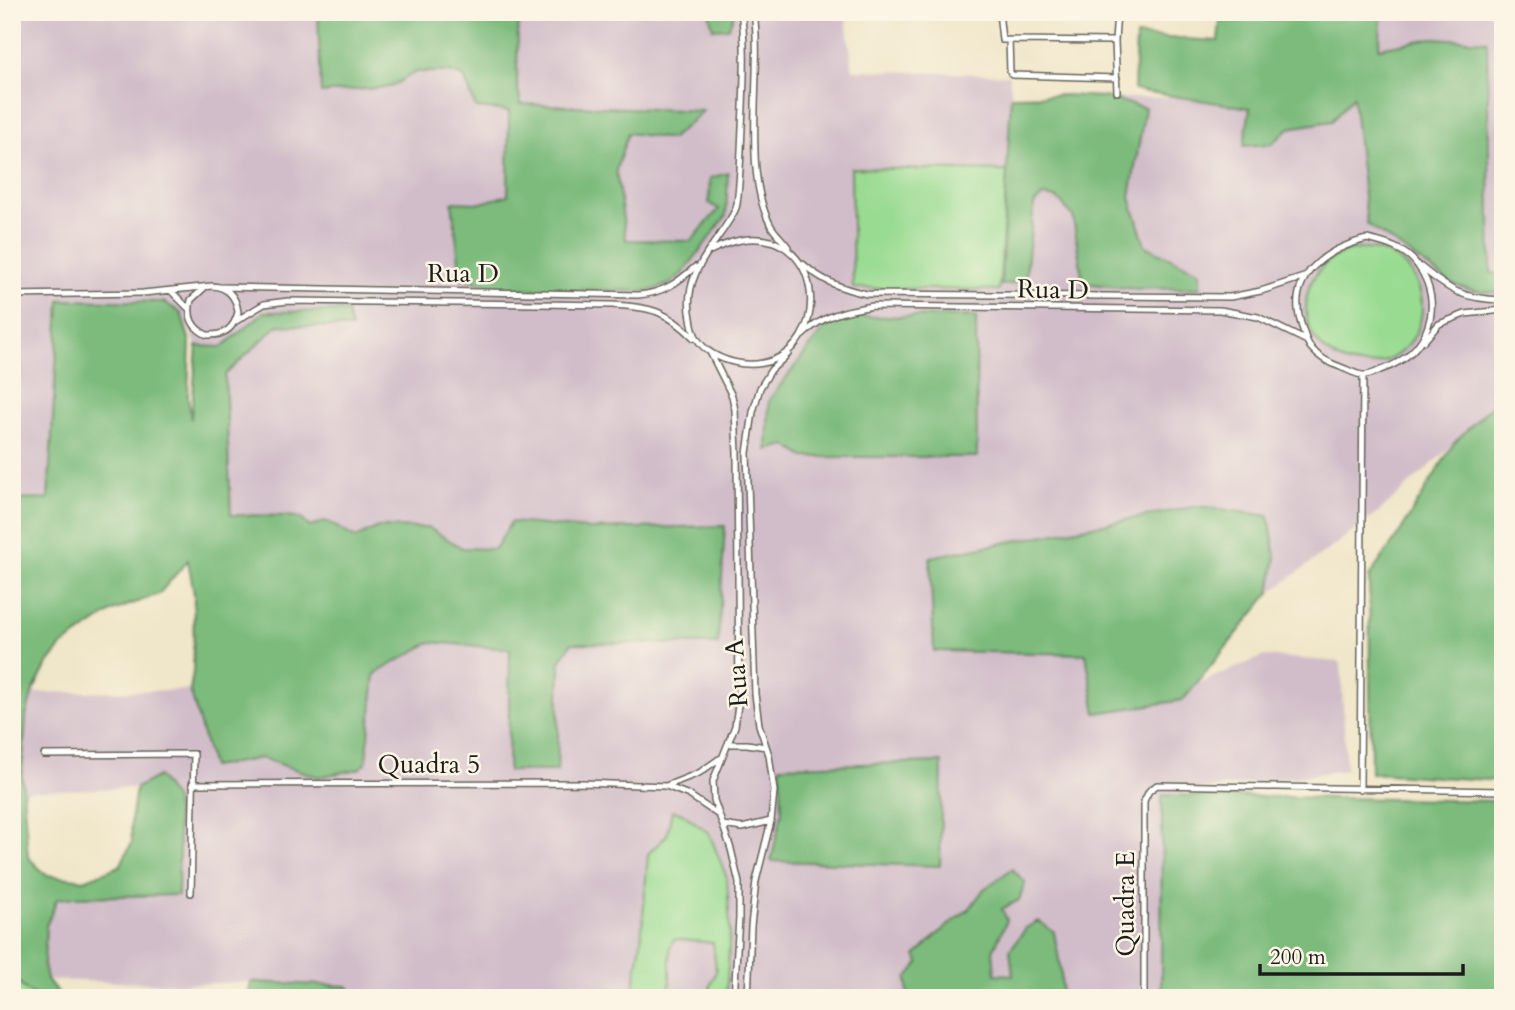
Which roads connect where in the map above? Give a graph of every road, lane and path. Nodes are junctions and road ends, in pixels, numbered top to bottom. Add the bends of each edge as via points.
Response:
1 (741, 12) edge
2 (999, 12) edge
3 (1117, 12) edge
4 (755, 16) edge
5 (742, 21) junction
6 (1009, 40) junction
7 (1115, 41) junction
8 (1117, 78) junction
9 (1117, 92) dead end
10 (790, 249) junction
11 (708, 251) junction
12 (800, 261) junction
13 (698, 265) junction
14 (1418, 265) junction
15 (1304, 277) junction
16 (219, 287) junction
17 (204, 288) junction
18 (171, 291) junction
19 (421, 292) junction
20 (12, 295) edge
21 (1106, 297) junction
22 (1503, 300) edge
23 (422, 302) junction
24 (189, 309) junction
25 (1106, 309) junction
26 (1503, 310) edge
27 (236, 320) junction
28 (801, 337) junction
29 (696, 340) junction
30 (1307, 341) junction
31 (1422, 343) junction
32 (710, 352) junction
33 (788, 354) junction
34 (1363, 375) junction
35 (748, 521) junction
36 (738, 522) junction
37 (728, 744) junction
38 (766, 747) junction
39 (44, 755) dead end
40 (721, 758) junction
41 (192, 785) junction
42 (666, 786) junction
43 (1360, 790) junction
44 (1503, 791) edge
45 (719, 815) junction
46 (771, 821) junction
47 (723, 825) junction
48 (191, 893) dead end
49 (734, 998) edge
50 (748, 998) edge
51 (1144, 998) edge

1 - 5 street
2 - 6 street via 1002,40
3 - 7 street
4 - 5 street
4 - 10 street via 754,130 759,179 771,226
5 - 11 street via 737,208
6 - 7 street
6 - 8 street via 1012,75
7 - 8 street
8 - 9 street
10 - 11 street via 748,239
10 - 12 street
11 - 13 street
12 - 21 street, Rua D via 834,285 867,294
12 - 28 street via 812,299
13 - 19 street, Rua D via 671,287 653,294
13 - 29 street via 689,303
14 - 15 street via 1386,243 1367,239 1316,263
14 - 22 street via 1447,288 1471,297
14 - 31 street via 1432,297
15 - 21 street, Rua D via 1230,297
15 - 30 street via 1299,316
16 - 17 street
16 - 19 street, Rua D
16 - 27 street via 237,304
17 - 18 street
17 - 24 street via 191,300
18 - 20 street
18 - 24 street
19 - 23 street
21 - 25 street
23 - 27 street, Rua D via 288,301 264,304
23 - 29 street, Rua D via 644,307 678,322
24 - 27 street via 193,326 208,335 225,333
25 - 28 street, Rua D via 873,306 835,314
25 - 30 street, Rua D via 1220,310 1258,317
26 - 31 street via 1465,314 1439,324
28 - 33 street
29 - 32 street
30 - 34 street via 1324,359
31 - 34 street via 1392,366
32 - 33 street via 744,365
32 - 36 street, Rua A via 735,410
33 - 35 street, Rua A via 771,370 752,412
34 - 43 street
35 - 36 street
35 - 38 street, Rua A via 755,694
36 - 37 street, Rua A via 739,698
37 - 38 street
37 - 40 street, Rua A
38 - 46 street, Rua A via 773,775
39 - 41 street via 194,754
40 - 42 street, Quadra 5
40 - 45 street, Rua A via 713,780
41 - 42 street, Quadra 5
41 - 48 street
42 - 45 street, Quadra 5
43 - 44 street
43 - 51 street, Quadra E via 1157,785 1149,791 1144,801
45 - 47 street, Rua A
46 - 47 street via 742,828
46 - 50 street, Rua A via 752,915
47 - 49 street, Rua A via 739,883

